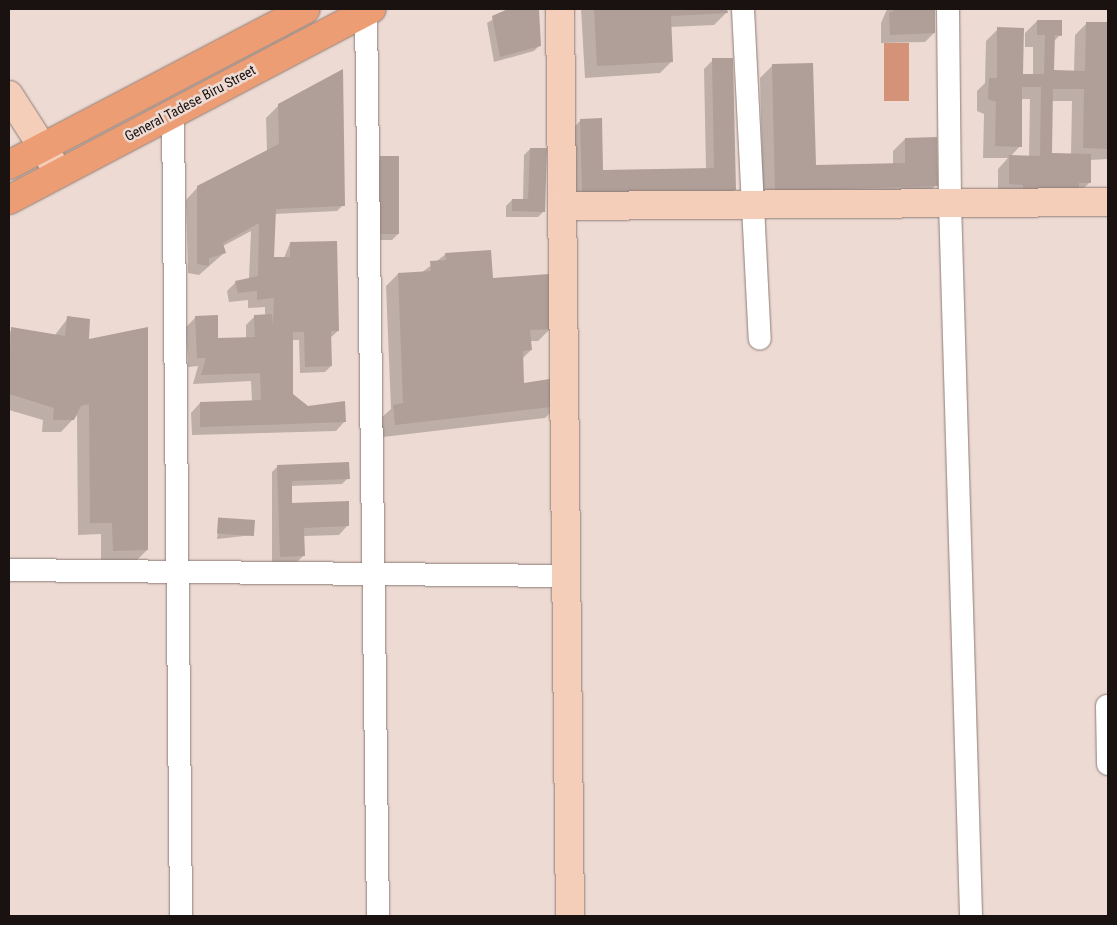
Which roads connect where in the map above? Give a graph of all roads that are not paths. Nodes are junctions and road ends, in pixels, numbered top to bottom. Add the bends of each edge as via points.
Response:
1 (306, 9) edge
2 (560, 9) edge
3 (743, 9) edge
4 (948, 9) edge
5 (369, 10) edge
6 (9, 95) edge
7 (173, 111) junction
8 (44, 146) junction
9 (9, 165) edge
10 (60, 173) junction
11 (9, 200) edge
12 (1108, 202) edge
13 (757, 203) junction
14 (950, 203) junction
15 (562, 206) junction
16 (760, 340) dead end
17 (9, 570) edge
18 (177, 572) junction
19 (376, 574) junction
20 (566, 576) junction
21 (1107, 706) dead end
22 (1108, 764) edge
23 (181, 916) edge
24 (378, 916) edge
25 (570, 916) edge
26 (971, 916) edge

1 - 8 main road
2 - 15 street
3 - 13 street
4 - 14 street
5 - 7 main road, General Tadese Biru Street
5 - 19 street
6 - 8 street
7 - 10 main road, General Tadese Biru Street
7 - 18 street
8 - 9 main road
8 - 10 street
10 - 11 main road, General Tadese Biru Street
12 - 14 street
13 - 14 street
13 - 15 street
13 - 16 street
14 - 26 street
15 - 20 street
17 - 18 street
18 - 19 street
18 - 23 street
19 - 20 street
19 - 24 street
20 - 25 street
21 - 22 street

